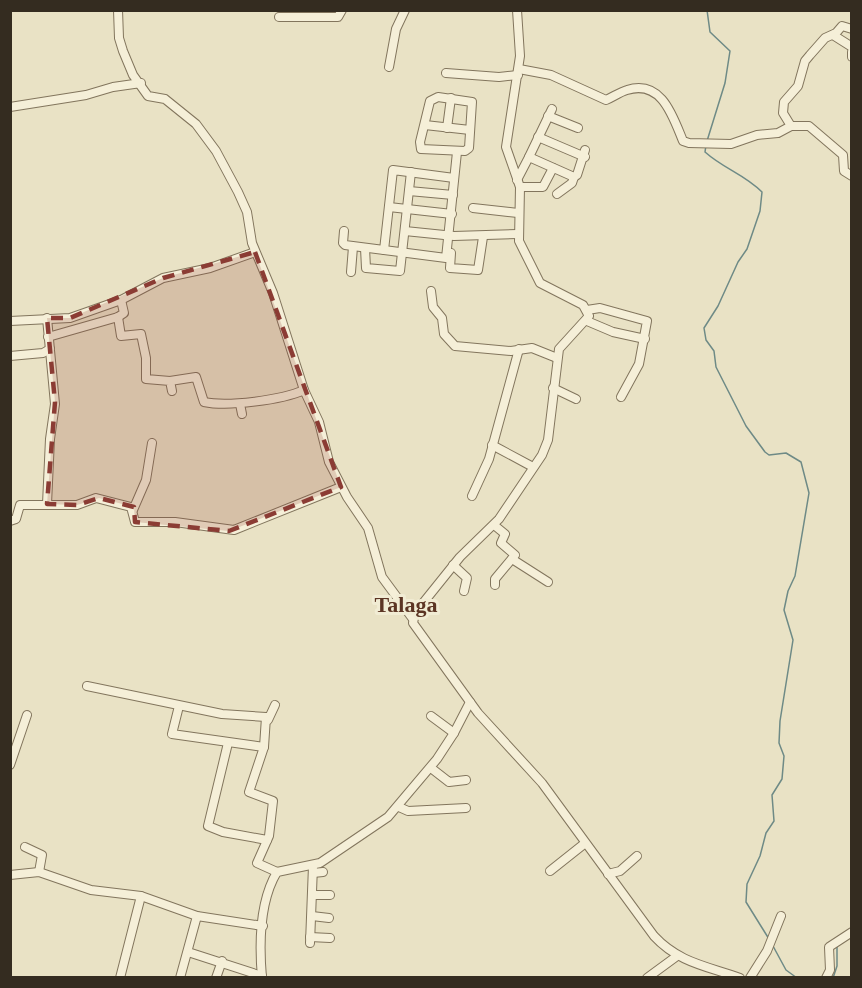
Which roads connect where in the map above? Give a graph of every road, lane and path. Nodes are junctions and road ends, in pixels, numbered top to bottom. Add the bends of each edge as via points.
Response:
1 (118, 10) edge
2 (342, 10) edge
3 (405, 10) edge
4 (517, 10) edge
5 (279, 17) dead end
6 (852, 29) edge
7 (833, 35) junction
8 (852, 47) edge
9 (852, 52) edge
10 (852, 57) edge
11 (389, 67) dead end
12 (519, 72) junction
13 (446, 73) dead end
14 (141, 83) junction
15 (451, 98) junction
16 (10, 107) edge
17 (425, 125) junction
18 (791, 126) junction
19 (447, 128) junction
20 (578, 128) dead end
21 (470, 130) junction
22 (538, 137) junction
23 (457, 152) junction
24 (529, 157) junction
25 (553, 168) junction
26 (411, 172) junction
27 (574, 177) junction
28 (852, 177) edge
29 (454, 178) junction
30 (518, 183) junction
31 (409, 191) junction
32 (556, 194) dead end
33 (453, 195) junction
34 (388, 207) junction
35 (473, 208) dead end
36 (407, 210) junction
37 (518, 213) junction
38 (452, 214) junction
39 (344, 231) dead end
40 (405, 231) junction
41 (518, 234) junction
42 (452, 236) junction
43 (483, 237) junction
44 (353, 247) junction
45 (365, 248) junction
46 (384, 250) junction
47 (255, 252) junction
48 (403, 252) junction
49 (448, 259) junction
50 (351, 273) dead end
51 (431, 291) dead end
52 (120, 300) junction
53 (587, 310) junction
54 (118, 317) junction
55 (47, 318) junction
56 (10, 321) edge
57 (587, 321) junction
58 (48, 338) junction
59 (645, 339) junction
60 (50, 349) junction
61 (519, 349) junction
62 (10, 356) edge
63 (557, 358) junction
64 (170, 381) junction
65 (553, 388) junction
66 (304, 390) junction
67 (172, 391) dead end
68 (621, 397) dead end
69 (576, 399) dead end
70 (240, 404) junction
71 (242, 414) dead end
72 (152, 443) dead end
73 (492, 445) junction
74 (533, 468) junction
75 (341, 487) junction
76 (472, 496) dead end
77 (47, 504) junction
78 (134, 510) junction
79 (10, 521) edge
80 (494, 525) junction
81 (512, 559) junction
82 (453, 565) junction
83 (548, 582) dead end
84 (495, 585) dead end
85 (464, 591) dead end
86 (413, 618) junction
87 (87, 687) dead end
88 (470, 702) junction
89 (275, 705) dead end
90 (178, 706) junction
91 (27, 715) dead end
92 (431, 717) dead end
93 (267, 720) junction
94 (454, 733) junction
95 (228, 743) junction
96 (13, 745) edge
97 (264, 747) junction
98 (10, 765) edge
99 (431, 768) junction
100 (466, 780) dead end
101 (399, 807) junction
102 (466, 808) dead end
103 (267, 840) junction
104 (585, 844) junction
105 (25, 847) dead end
106 (637, 856) dead end
107 (313, 869) junction
108 (550, 871) dead end
109 (39, 872) junction
110 (277, 872) junction
111 (322, 872) dead end
112 (608, 874) junction
113 (10, 875) edge
114 (312, 895) junction
115 (330, 895) dead end
116 (141, 896) junction
117 (196, 916) junction
118 (312, 916) junction
119 (781, 916) dead end
120 (329, 918) dead end
121 (262, 926) junction
122 (852, 932) edge
123 (330, 938) dead end
124 (188, 952) junction
125 (677, 956) junction
126 (222, 961) junction
127 (262, 977) edge
128 (120, 978) edge
129 (180, 978) edge
130 (216, 978) edge
131 (647, 978) edge
132 (740, 978) edge
133 (750, 978) edge
134 (826, 978) edge

1 - 14 street via 120,42
2 - 5 street via 338,17
3 - 11 street via 396,29
4 - 12 street
6 - 7 street via 842,26
7 - 8 street
7 - 18 street via 825,38 805,61 798,86 784,102 783,113
9 - 10 street
12 - 13 street via 497,77
12 - 18 street via 551,75 606,100 630,89 650,90 666,103 682,139 688,143 731,144
12 - 30 street via 506,147
14 - 16 street
14 - 47 street via 148,96 165,99 189,117 216,151 245,207
15 - 17 street via 432,99
15 - 19 street
15 - 21 street via 472,102
17 - 19 street
17 - 23 street via 422,149
18 - 28 street via 809,126 843,155 843,169
19 - 21 street
20 - 22 street via 550,112
21 - 23 street via 469,148
22 - 24 street
22 - 27 street via 585,154
23 - 29 street
24 - 25 street
24 - 30 street
25 - 27 street
25 - 30 street via 543,187 536,189
26 - 29 street
26 - 31 street
26 - 34 street via 392,172
27 - 32 street
29 - 33 street
30 - 37 street
31 - 33 street
31 - 36 street
33 - 38 street
34 - 36 street
34 - 46 street
35 - 37 street
36 - 38 street
36 - 40 street
37 - 41 street
38 - 42 street
39 - 44 street via 343,243
40 - 42 street
40 - 48 street
41 - 43 street
41 - 53 street via 523,253 540,283
42 - 43 street
42 - 49 street
43 - 49 street via 478,270 450,268
44 - 45 street
44 - 50 street
45 - 46 street
45 - 48 street via 364,263 368,269 399,272
46 - 48 street
47 - 52 street via 210,268 163,278
47 - 66 street via 273,293
48 - 49 street
51 - 61 street via 433,307 454,346
52 - 54 street via 124,313
52 - 55 street via 68,319
53 - 57 street
53 - 59 street via 600,308 646,319
54 - 58 street
54 - 64 street via 121,336 141,333 146,379
55 - 56 street
55 - 58 street
57 - 59 street
57 - 63 street via 563,343
58 - 60 street
59 - 68 street via 639,364
60 - 62 street
60 - 77 street via 55,404
61 - 63 street via 532,348
61 - 73 street
63 - 65 street
64 - 67 street
64 - 70 street via 196,376 204,403
65 - 69 street
65 - 74 street via 546,447
66 - 70 street
66 - 75 street
70 - 71 street
72 - 78 street via 146,480
73 - 74 street
73 - 76 street via 483,477
74 - 80 street
75 - 78 street via 234,530 175,522 135,522
75 - 86 street via 368,528 382,577
77 - 78 street via 77,505 96,498
77 - 79 street via 20,505 16,519
80 - 81 street via 504,533 501,543 514,554
80 - 82 street
81 - 83 street
81 - 84 street via 495,579
82 - 85 street via 467,578
82 - 86 street
86 - 88 street via 414,626
87 - 90 street
88 - 94 street
88 - 104 street via 533,772
89 - 93 street
90 - 93 street via 229,715 265,716
90 - 95 street via 172,734
91 - 96 street
92 - 94 street
93 - 97 street
94 - 99 street
95 - 97 street
95 - 103 street via 208,826
96 - 98 street
97 - 103 street via 249,792 273,801
99 - 100 street via 449,782
99 - 101 street
101 - 102 street via 408,811
101 - 107 street
103 - 110 street via 257,863
104 - 108 street
104 - 112 street
105 - 109 street via 42,855
106 - 112 street via 620,871
107 - 110 street
107 - 111 street
107 - 114 street
109 - 113 street
109 - 116 street via 91,890
110 - 121 street via 268,893
112 - 125 street via 654,936
114 - 115 street
114 - 118 street
116 - 117 street
116 - 128 street
117 - 121 street
117 - 124 street
118 - 120 street
118 - 123 street via 310,940
119 - 133 street via 767,951
121 - 127 street
122 - 134 street via 830,944 830,970
124 - 126 street
124 - 129 street
125 - 131 street
125 - 132 street
126 - 127 street
126 - 130 street

